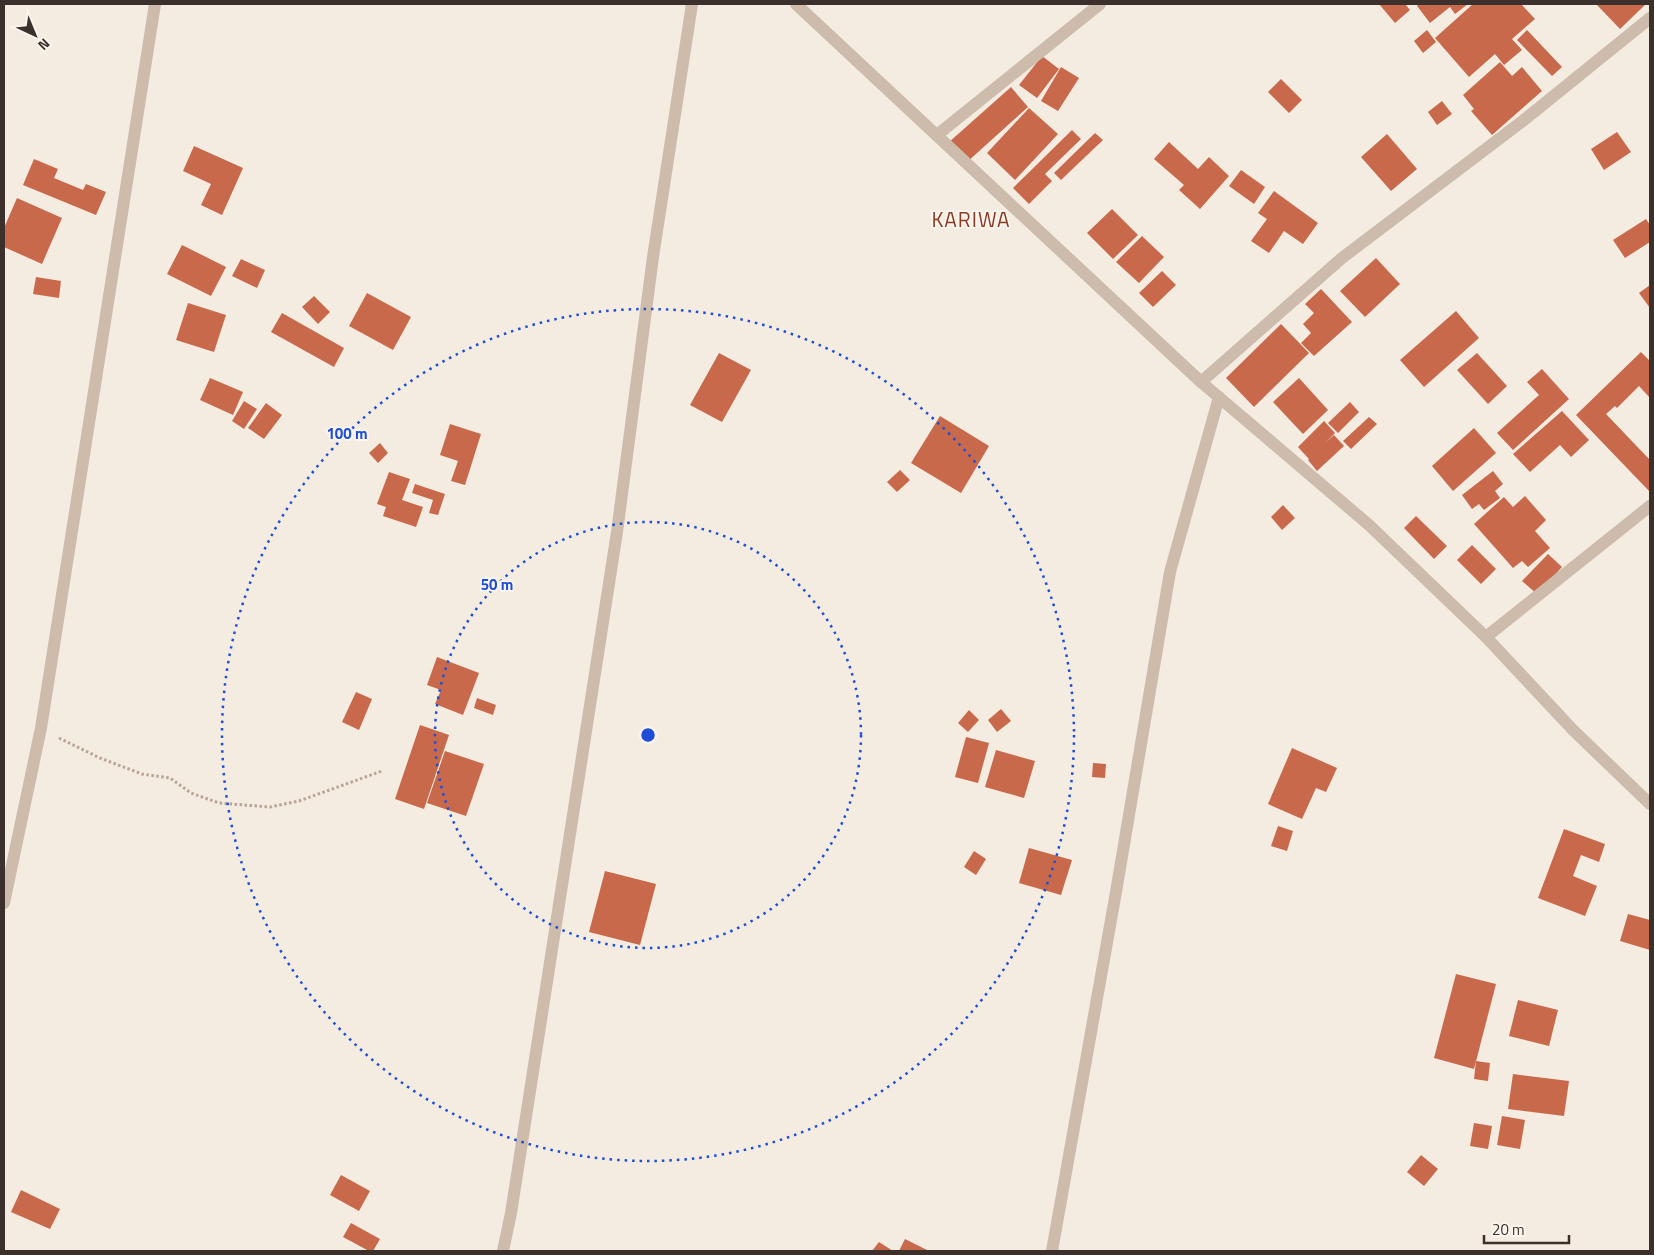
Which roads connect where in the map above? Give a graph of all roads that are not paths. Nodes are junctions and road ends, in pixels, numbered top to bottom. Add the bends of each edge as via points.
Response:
1 (155, 4) edge
2 (692, 4) edge
3 (796, 4) edge
4 (1100, 4) edge
5 (1650, 18) edge
6 (937, 135) junction
7 (1201, 382) junction
8 (1219, 397) junction
9 (1650, 506) edge
10 (1486, 636) junction
11 (1650, 804) edge
12 (4, 903) edge
13 (503, 1251) edge
14 (1052, 1251) edge

1 - 12 street via 41,728
2 - 13 street via 653,257 617,532
3 - 6 street
4 - 6 street
5 - 7 street via 1524,120 1342,258
6 - 7 street
7 - 8 street
8 - 10 street via 1369,526
8 - 14 street via 1170,572
9 - 10 street
10 - 11 street via 1573,730

